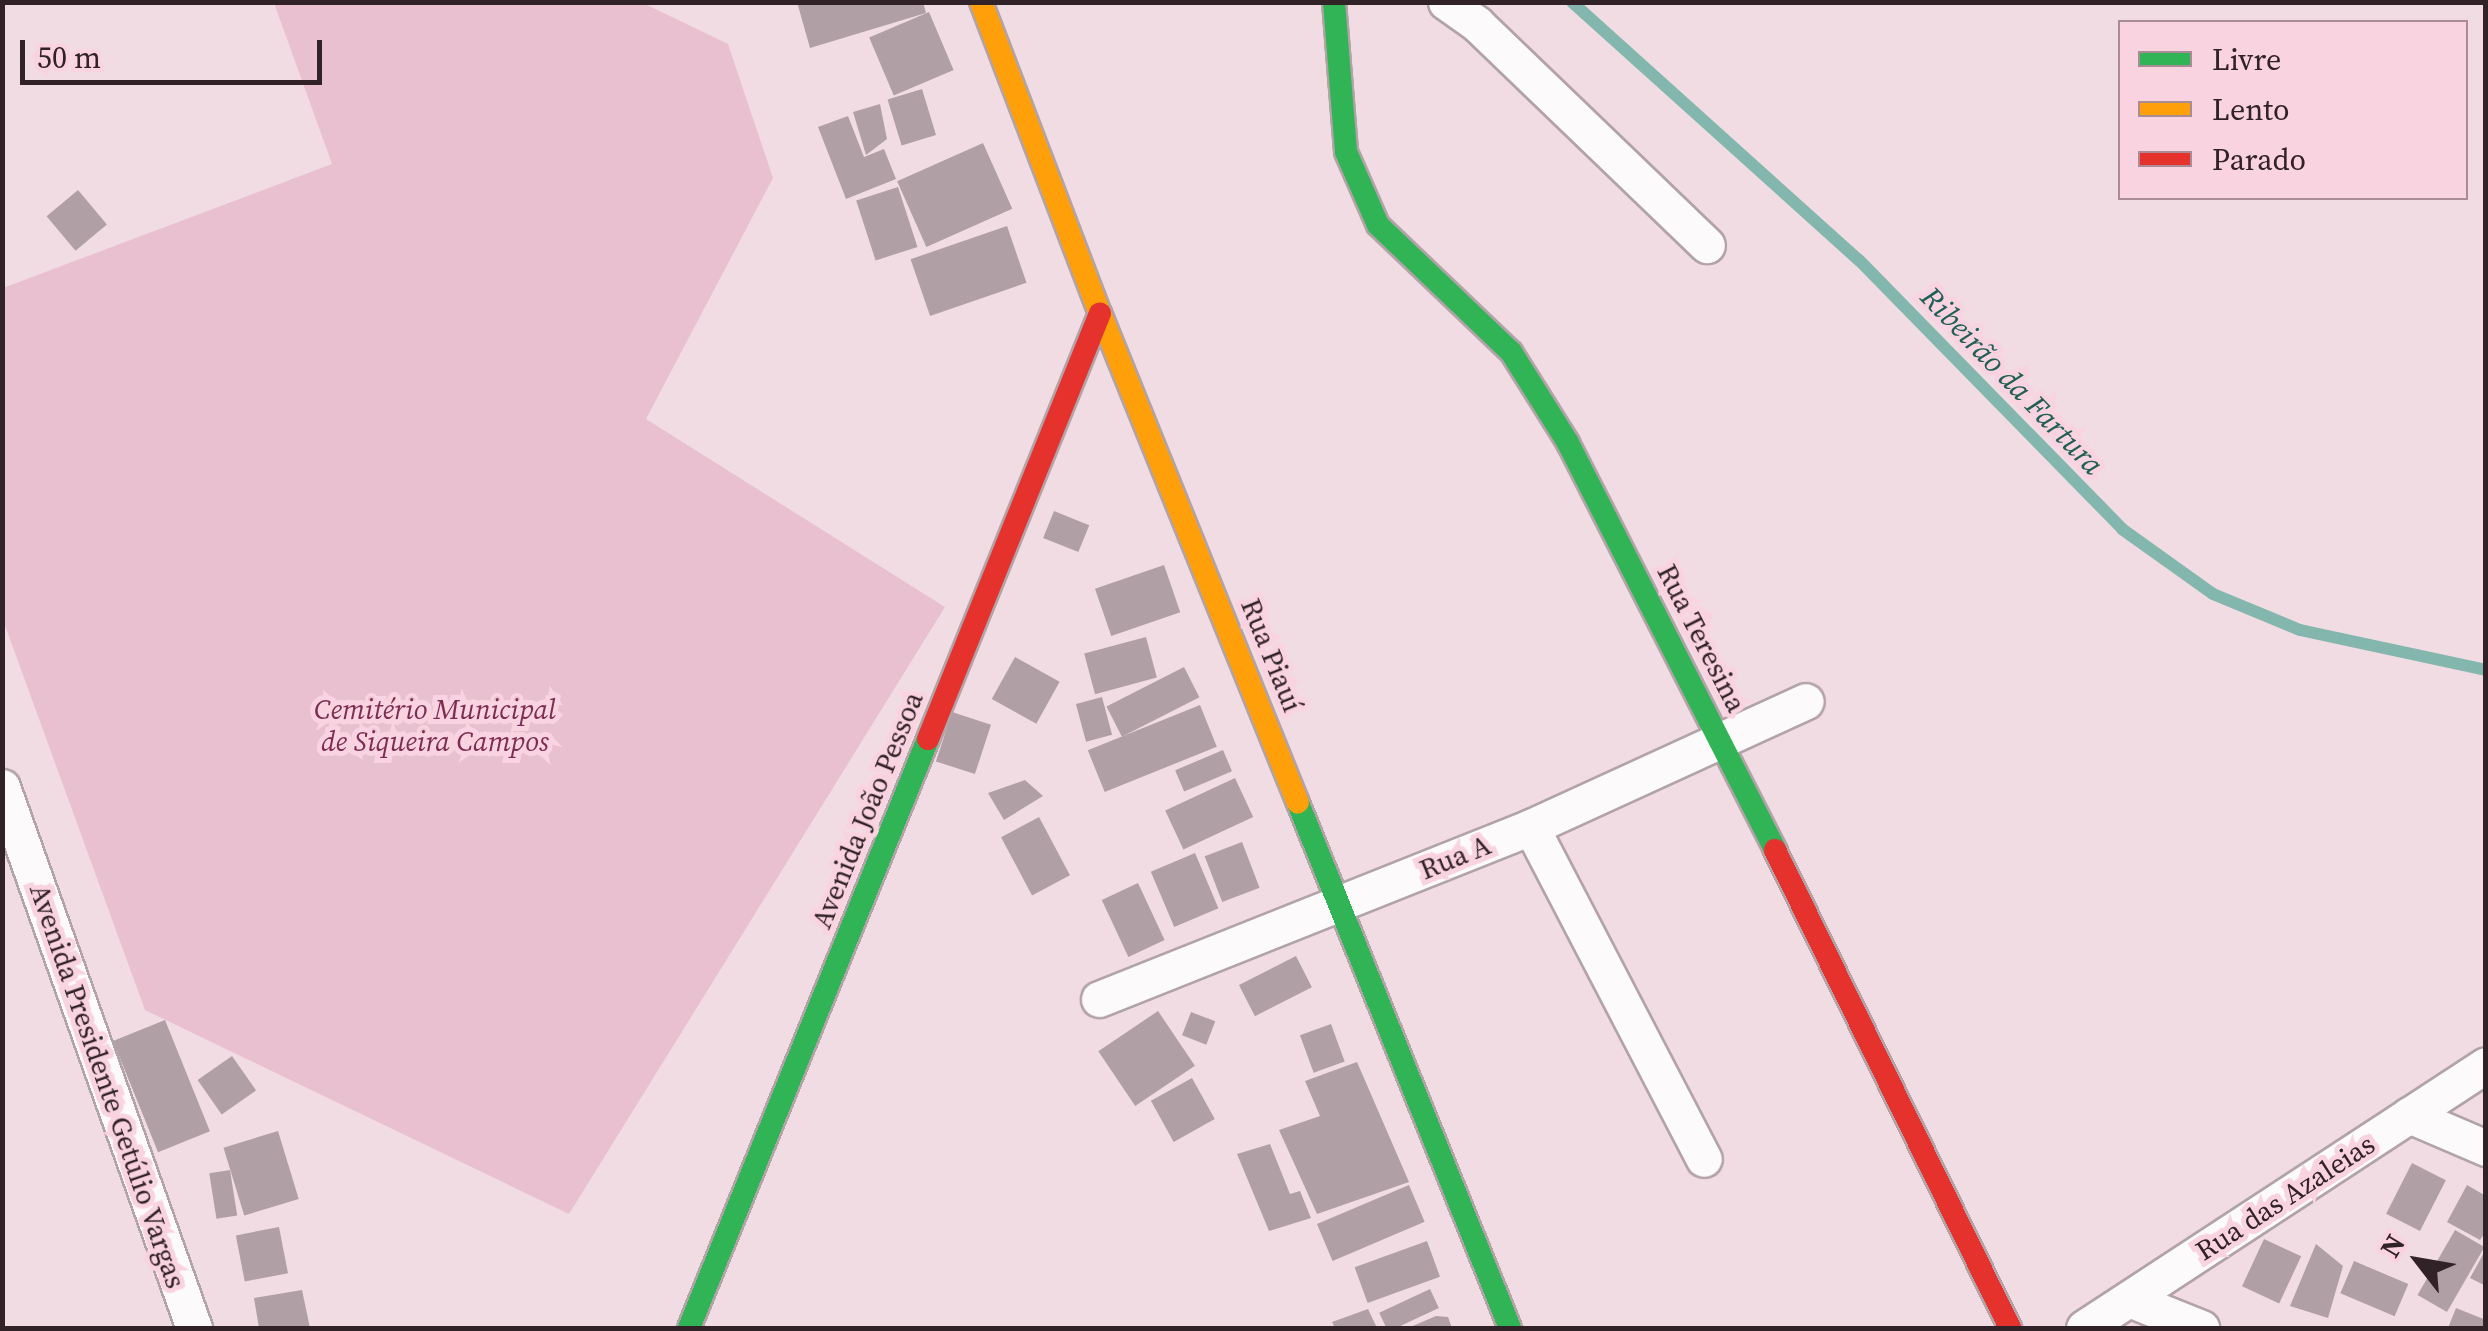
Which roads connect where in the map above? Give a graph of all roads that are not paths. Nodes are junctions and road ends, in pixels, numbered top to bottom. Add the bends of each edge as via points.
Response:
1 (981, 2) edge
2 (1334, 2) edge
3 (1446, 2) edge
4 (1707, 245) dead end
5 (1100, 314) junction
6 (1806, 701) dead end
7 (1720, 738) junction
8 (2, 786) edge
9 (1531, 827) junction
10 (1341, 902) junction
11 (1099, 999) dead end
12 (2486, 1065) edge
13 (2409, 1115) junction
14 (2486, 1148) edge
15 (1704, 1160) dead end
16 (2129, 1299) junction
17 (194, 1328) edge
18 (689, 1328) edge
19 (1510, 1328) edge
20 (2010, 1328) edge
21 (2084, 1328) edge
22 (2201, 1328) edge

1 - 5 street, Rua Piauí
2 - 7 street, Rua Teresina via 1346,152 1378,225 1511,352 1568,443
3 - 4 street via 1477,24
5 - 10 street, Rua Piauí
5 - 18 street, Avenida João Pessoa
6 - 7 street, Rua A
7 - 9 street, Rua A
7 - 20 street, Rua Teresina
8 - 17 street, Avenida Presidente Getúlio Vargas
9 - 10 street, Rua A
9 - 15 street
10 - 11 street, Rua A
10 - 19 street, Rua Piauí
12 - 13 street, Rua das Azaleias
13 - 14 street
13 - 16 street, Rua das Azaleias
16 - 21 street, Rua das Azaleias
16 - 22 street

